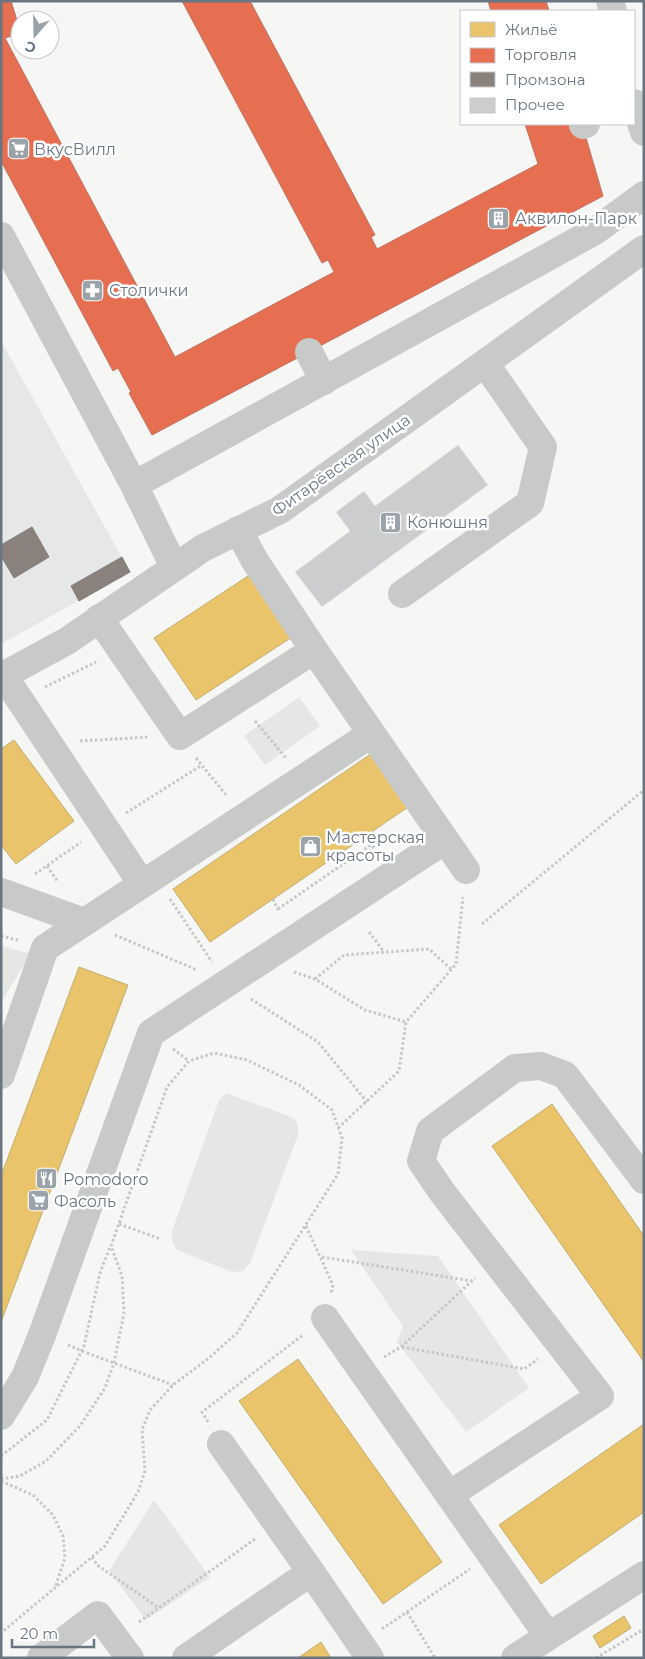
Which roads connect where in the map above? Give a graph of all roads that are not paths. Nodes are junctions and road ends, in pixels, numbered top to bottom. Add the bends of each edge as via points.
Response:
1 (644, 195) edge
2 (1, 236) edge
3 (644, 249) edge
4 (315, 349) dead end
5 (486, 363) junction
6 (330, 377) junction
7 (134, 486) junction
8 (238, 530) junction
9 (174, 567) junction
10 (402, 594) dead end
11 (100, 618) junction
12 (314, 650) junction
13 (2, 677) edge
14 (371, 734) junction
15 (445, 840) junction
16 (466, 870) road end
17 (148, 880) junction
18 (1, 892) edge
19 (84, 922) junction
20 (1, 1075) edge
21 (644, 1180) edge
22 (325, 1318) road end
23 (2, 1414) edge
24 (221, 1444) road end
25 (449, 1494) junction
26 (311, 1572) junction
27 (644, 1575) edge
28 (548, 1636) junction
29 (123, 1648) edge
30 (365, 1650) edge
31 (41, 1658) edge
32 (186, 1658) edge
33 (515, 1658) edge

1 - 6 street via 595,231
2 - 7 street
3 - 5 street, Фитарёвская улица
4 - 6 street
5 - 8 street, Фитарёвская улица via 280,510
5 - 10 street via 543,447 530,503
6 - 7 street
7 - 9 street
8 - 9 street, Фитарёвская улица
8 - 12 street via 254,561
9 - 11 street, Фитарёвская улица
11 - 12 street via 169,736 237,700
11 - 13 street, Фитарёвская улица via 67,641
12 - 14 street
13 - 17 street
14 - 15 street
14 - 17 street
15 - 16 street
15 - 23 street via 151,1033 42,1335 25,1377
17 - 19 street
18 - 19 street
19 - 20 street via 45,948
21 - 25 street via 565,1075 541,1066 516,1068 430,1131 421,1161 600,1396
22 - 25 street
24 - 26 street
25 - 28 street
26 - 30 street
26 - 32 street
27 - 28 street
28 - 33 street
29 - 31 street via 98,1615

